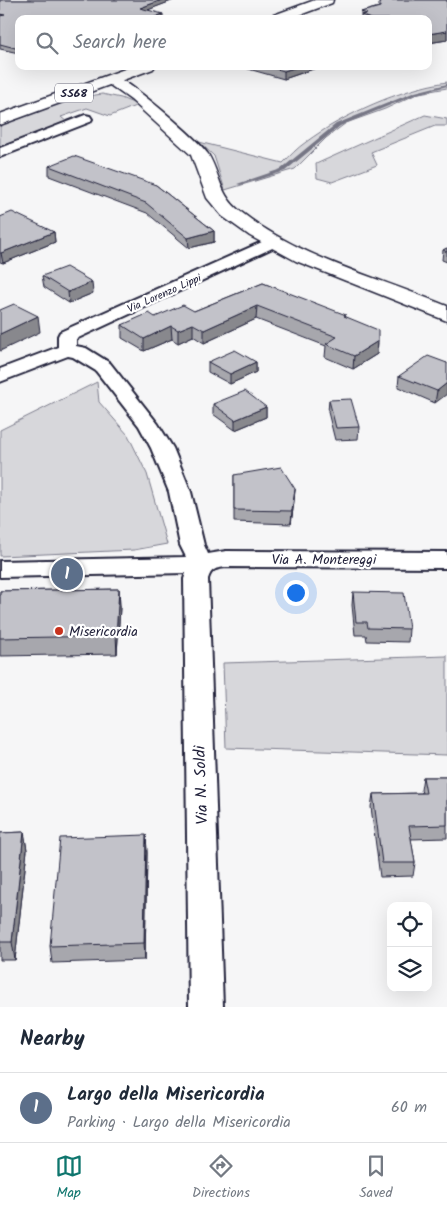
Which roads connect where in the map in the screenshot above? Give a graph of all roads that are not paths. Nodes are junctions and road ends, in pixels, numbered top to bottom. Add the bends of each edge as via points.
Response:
1 (327, 0) edge
2 (287, 15) edge
3 (138, 70) edge
4 (112, 80) junction
5 (86, 89) junction
6 (143, 103) junction
7 (85, 119) dead end
8 (0, 120) edge
9 (0, 153) edge
10 (273, 242) junction
11 (447, 314) edge
12 (67, 350) junction
13 (0, 376) edge
14 (447, 560) edge
15 (202, 565) junction
16 (0, 569) edge
17 (206, 1007) edge

1 - 2 street
3 - 4 street, SS68
4 - 5 street, SS68
4 - 6 street
5 - 6 street
5 - 8 street, SS68
6 - 10 street via 198,152 213,193 222,206
7 - 9 street
10 - 11 street via 320,266
10 - 12 street, Via Lorenzo Lippi via 67,336
12 - 13 street
12 - 15 street via 82,354 103,367 152,429 173,473 192,545
14 - 15 street, Via A. Montereggi via 232,558
15 - 16 street, Via A. Montereggi
15 - 17 street, Via N. Soldi via 198,570 196,587

